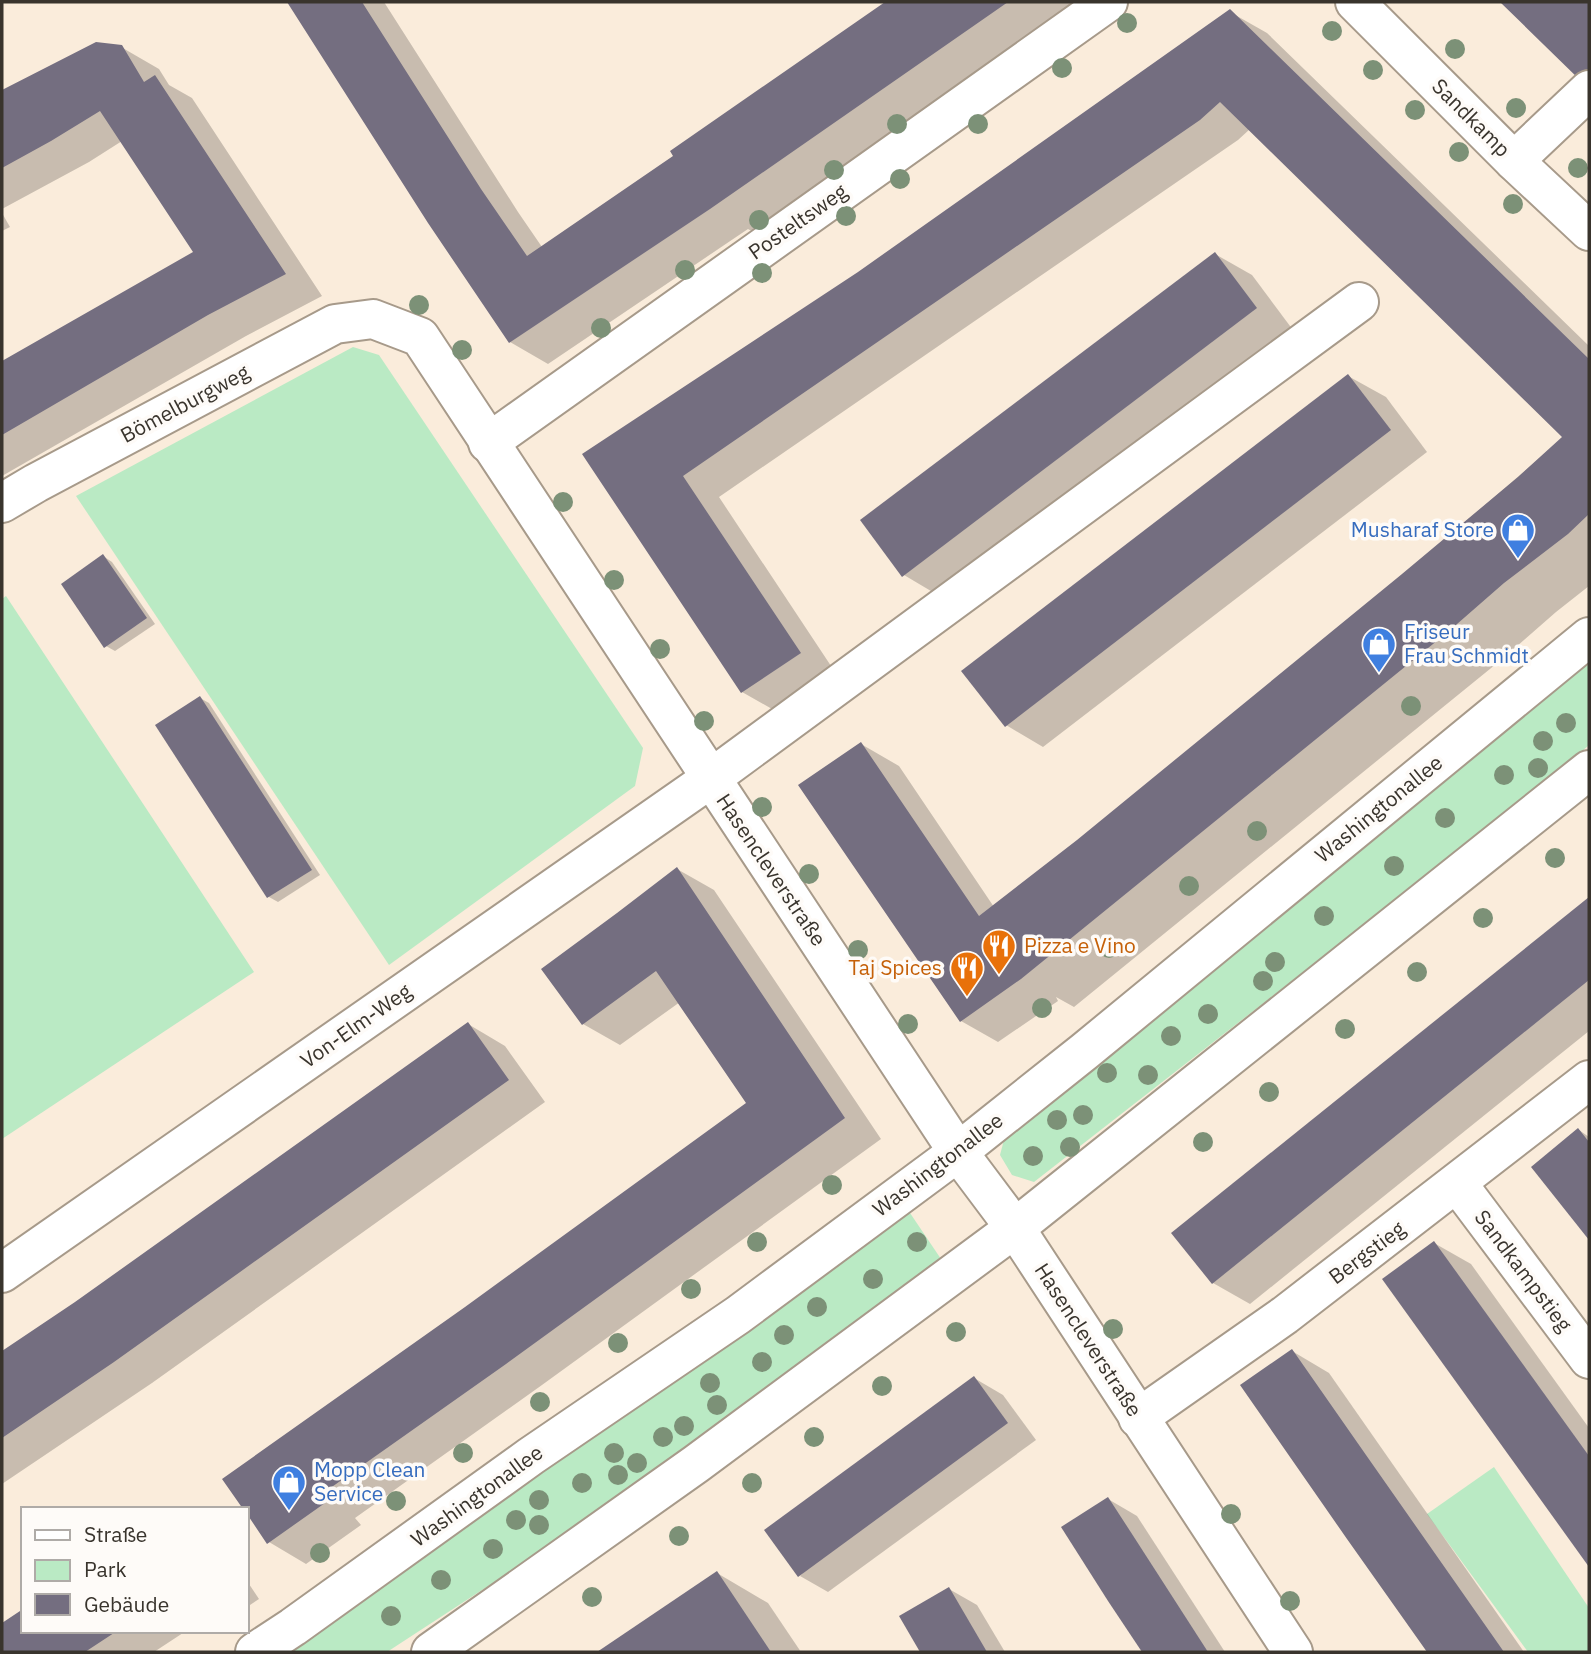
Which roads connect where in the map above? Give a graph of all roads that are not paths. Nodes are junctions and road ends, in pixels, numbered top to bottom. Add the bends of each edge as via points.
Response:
1 (1108, 2) edge
2 (1355, 2) edge
3 (1589, 90) edge
4 (1514, 161) junction
5 (1589, 231) edge
6 (1359, 302) dead end
7 (373, 319) joint
8 (488, 443) junction
9 (2, 503) edge
10 (1589, 637) edge
11 (1589, 770) edge
12 (710, 779) junction
13 (1589, 1080) edge
14 (958, 1152) junction
15 (1457, 1183) junction
16 (1015, 1228) junction
17 (2, 1273) edge
18 (1589, 1359) edge
19 (1138, 1418) junction
20 (255, 1652) edge
21 (431, 1652) edge
22 (1293, 1652) edge

1 - 8 street, Posteltsweg
2 - 4 street, Sandkamp
3 - 4 street
4 - 5 street, Sandkamp
6 - 12 street, Von-Elm-Weg
7 - 8 street, Hasencleverstraße via 420,337
7 - 9 street, Bömelburgweg via 335,324
8 - 12 street, Hasencleverstraße
10 - 14 street, Washingtonallee
11 - 16 street
12 - 14 street, Hasencleverstraße
12 - 17 street, Von-Elm-Weg
13 - 15 street, Bergstieg
14 - 16 street, Hasencleverstraße
14 - 20 street, Washingtonallee via 738,1315
15 - 18 street, Sandkampstieg
15 - 19 street, Bergstieg via 1285,1315
16 - 19 street, Hasencleverstraße
16 - 21 street via 696,1464
19 - 22 street, Hasencleverstraße

